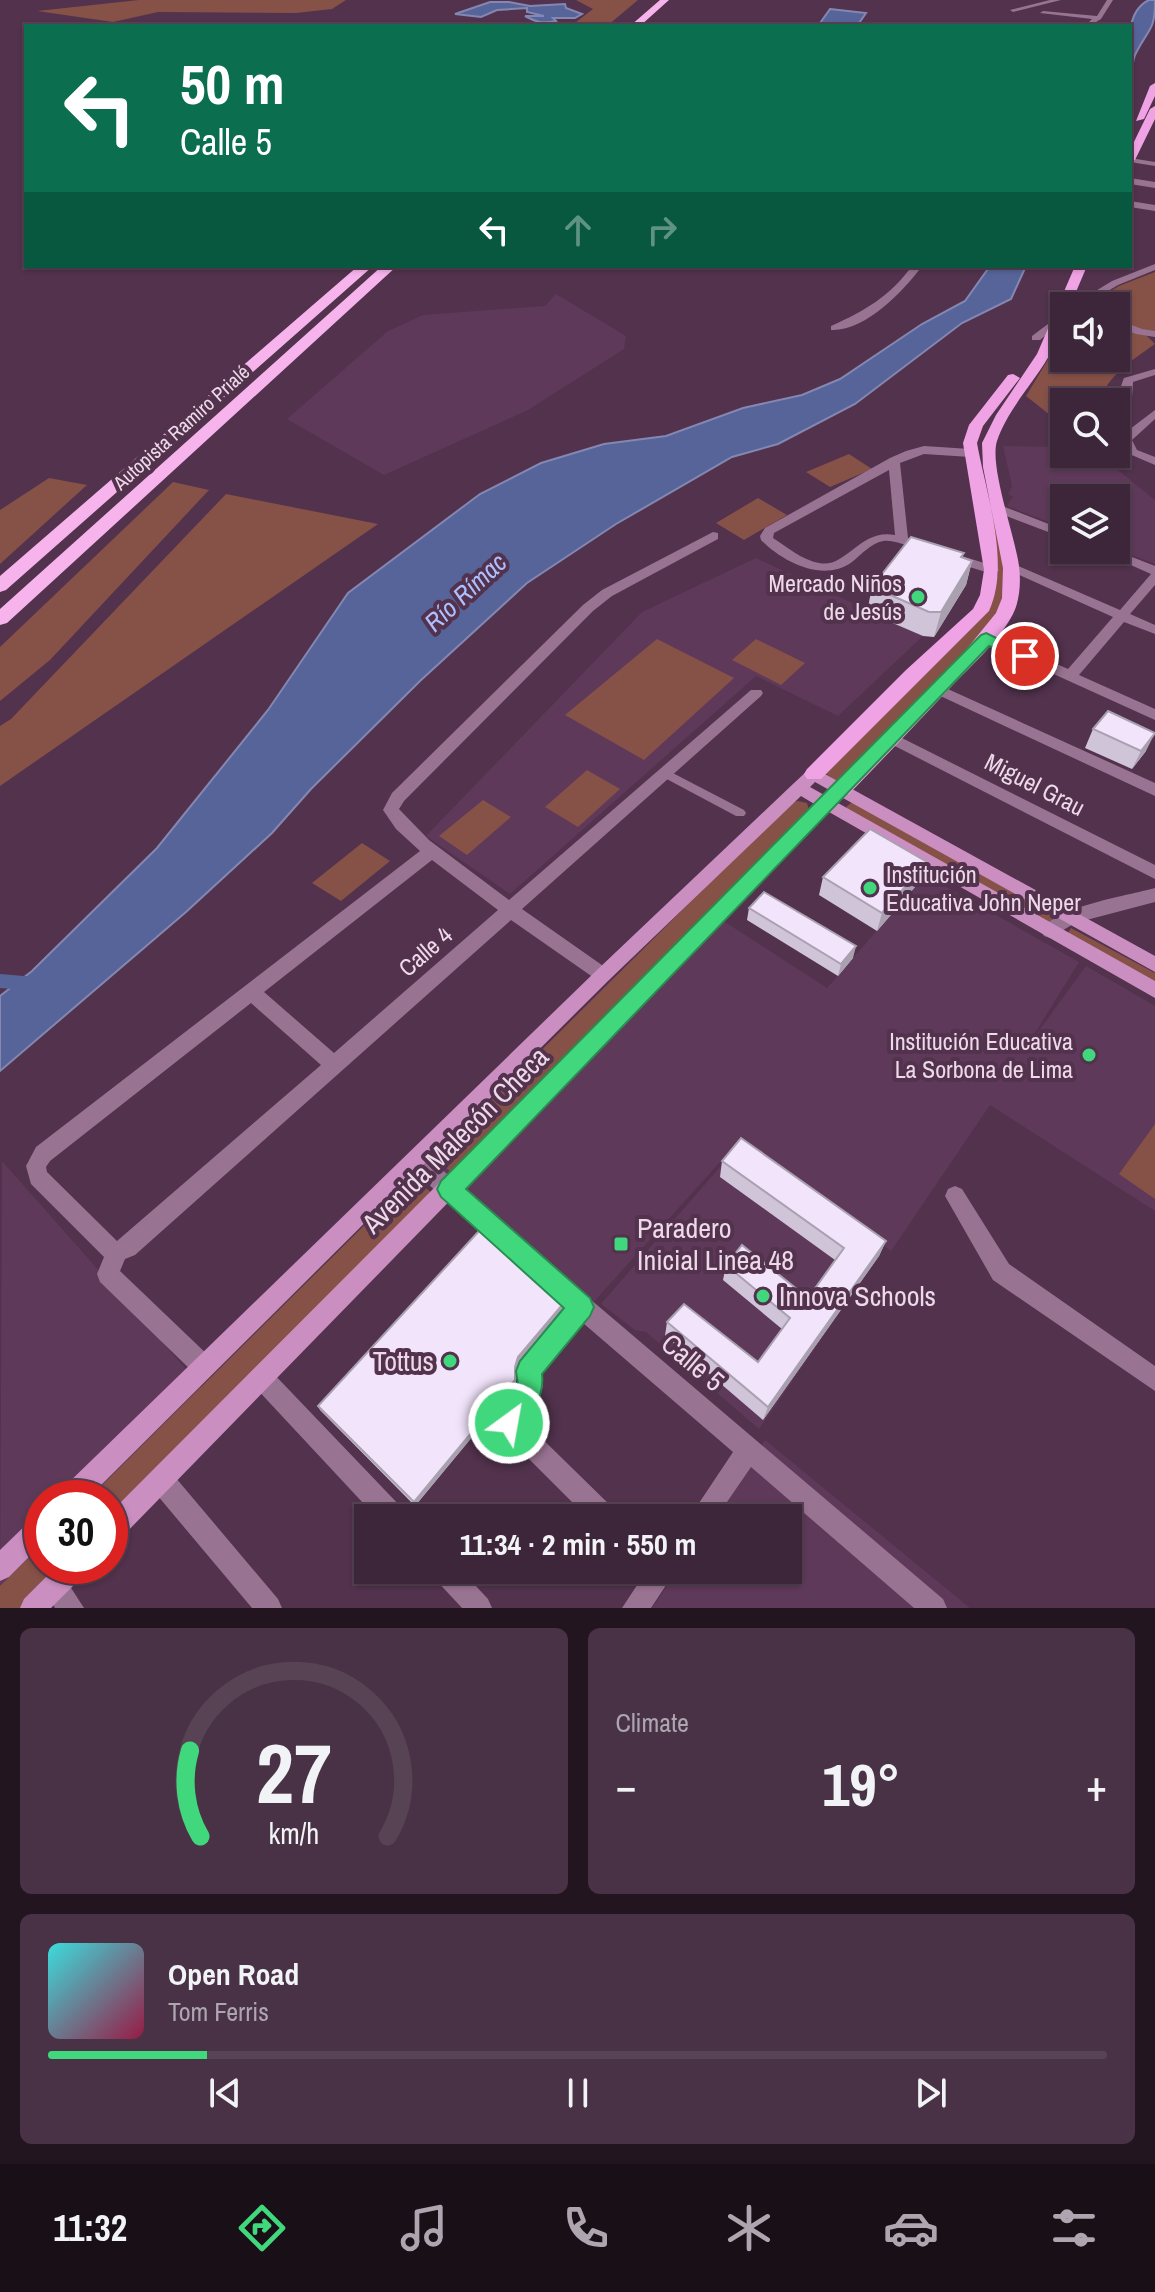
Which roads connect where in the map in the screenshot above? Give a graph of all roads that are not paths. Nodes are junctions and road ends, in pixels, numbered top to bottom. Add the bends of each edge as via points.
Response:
1 (1058, 0) edge
2 (1110, 0) edge
3 (1008, 1) edge
4 (1042, 2) edge
5 (668, 4) edge
6 (1043, 13) junction
7 (1100, 15) junction
8 (638, 24) edge
9 (653, 24) edge
10 (1045, 24) edge
11 (1089, 24) edge
12 (1155, 86) edge
13 (1152, 105) edge
14 (1132, 134) edge
15 (1132, 155) edge
16 (1132, 160) edge
17 (1155, 164) edge
18 (1132, 181) edge
19 (1155, 185) edge
20 (1132, 204) edge
21 (1155, 208) edge
22 (1155, 267) edge
23 (364, 268) edge
24 (388, 268) edge
25 (916, 268) edge
26 (1068, 268) edge
27 (1080, 268) edge
28 (1071, 292) edge
29 (1100, 292) edge
30 (1050, 327) edge
31 (835, 328) dead end
32 (1130, 328) edge
33 (1155, 334) edge
34 (1036, 338) junction
35 (1050, 341) edge
36 (1155, 372) edge
37 (1127, 388) edge
38 (1155, 413) edge
39 (1130, 435) edge
40 (1130, 439) edge
41 (1155, 449) edge
42 (1130, 450) edge
43 (970, 453) junction
44 (894, 461) junction
45 (1155, 461) edge
46 (978, 501) junction
47 (998, 508) junction
48 (1050, 528) edge
49 (713, 536) dead end
50 (902, 541) junction
51 (1130, 561) edge
52 (1011, 568) junction
53 (992, 570) junction
54 (1155, 571) edge
55 (1155, 577) edge
56 (0, 586) edge
57 (1122, 616) junction
58 (0, 619) edge
59 (1155, 630) edge
60 (986, 638) junction
61 (1070, 676) junction
62 (939, 690) junction
63 (756, 693) dead end
64 (1155, 715) edge
65 (892, 738) junction
66 (665, 773) junction
67 (814, 774) junction
68 (799, 788) junction
69 (1155, 790) edge
70 (835, 796) junction
71 (740, 813) dead end
72 (431, 852) junction
73 (976, 865) junction
74 (1155, 873) edge
75 (963, 880) junction
76 (1155, 895) edge
77 (511, 908) junction
78 (1070, 918) junction
79 (1050, 931) junction
80 (1155, 965) edge
81 (603, 975) junction
82 (1155, 990) edge
83 (251, 992) junction
84 (333, 1064) junction
85 (416, 1160) junction
86 (449, 1189) junction
87 (955, 1196) dead end
88 (122, 1250) junction
89 (582, 1307) junction
90 (203, 1366) junction
91 (262, 1378) junction
92 (1155, 1380) edge
93 (750, 1449) junction
94 (89, 1480) edge
95 (161, 1480) junction
96 (381, 1504) edge
97 (591, 1504) edge
98 (711, 1504) edge
99 (128, 1513) edge
100 (24, 1545) edge
101 (0, 1568) edge
102 (457, 1584) edge
103 (652, 1584) edge
104 (55, 1586) joint
105 (33, 1608) edge
106 (71, 1608) edge
107 (269, 1608) edge
108 (479, 1608) edge
109 (635, 1608) edge
110 (934, 1608) edge

1 - 4 street
2 - 7 street
3 - 4 street via 1011,13
4 - 6 street
4 - 7 street
5 - 8 highway
5 - 9 highway
6 - 7 street
6 - 10 street
7 - 11 street
12 - 13 main road
13 - 14 main road
13 - 15 main road
16 - 17 street
18 - 19 street
20 - 21 street
22 - 29 street
23 - 56 highway, Autopista Ramiro Prialé
24 - 58 highway, Autopista Ramiro Prialé
25 - 31 street via 879,309
26 - 34 main road
27 - 28 main road
30 - 34 street
32 - 33 street
34 - 43 main road via 1012,381 976,425
35 - 47 main road via 989,443
36 - 37 street via 1128,380
38 - 39 street
40 - 41 street
42 - 45 street
43 - 44 street via 917,451
43 - 46 main road
44 - 50 street
44 - 50 street via 766,536 823,568 835,567 876,538
46 - 47 street
46 - 53 main road
47 - 48 street
47 - 52 main road
49 - 72 street via 588,608 398,797 391,810 394,819
50 - 53 street
51 - 54 street
52 - 57 street
52 - 60 main road via 1010,598
53 - 67 main road via 980,611
55 - 57 street
57 - 59 street
57 - 61 street
60 - 61 street
60 - 62 main road
61 - 64 street
62 - 65 main road
62 - 69 street
63 - 66 street, Calle 4
65 - 70 main road
65 - 74 street, Miguel Grau
66 - 71 street
66 - 77 street, Calle 4
67 - 68 main road, Avenida Malecón Checa
67 - 70 main road
68 - 70 main road
68 - 81 main road, Avenida Malecón Checa
70 - 73 main road
70 - 75 main road
70 - 86 main road, Avenida Malecón Checa
72 - 77 street
72 - 83 street
73 - 75 main road
73 - 78 main road
75 - 79 main road
76 - 78 street
77 - 81 street
77 - 84 street, Calle 4
78 - 79 street
78 - 80 main road
79 - 82 main road
81 - 85 main road, Avenida Malecón Checa
83 - 84 street
83 - 88 street via 43,1154 36,1166 38,1177 109,1248
84 - 88 street, Calle 4
85 - 86 street, Calle 5
85 - 90 main road, Avenida Malecón Checa
86 - 89 street, Calle 5
86 - 91 main road, Avenida Malecón Checa
87 - 92 street via 1001,1272
88 - 90 street via 108,1274
89 - 93 street, Calle 5
89 - 97 street via 529,1371 531,1387 509,1423
90 - 94 main road, Avenida Malecón Checa
91 - 95 main road, Avenida Malecón Checa
91 - 96 street
93 - 98 street
93 - 110 street, Calle 5
95 - 99 main road, Avenida Malecón Checa
95 - 107 street
100 - 101 main road
102 - 108 street
103 - 109 street
104 - 105 main road
104 - 106 street

